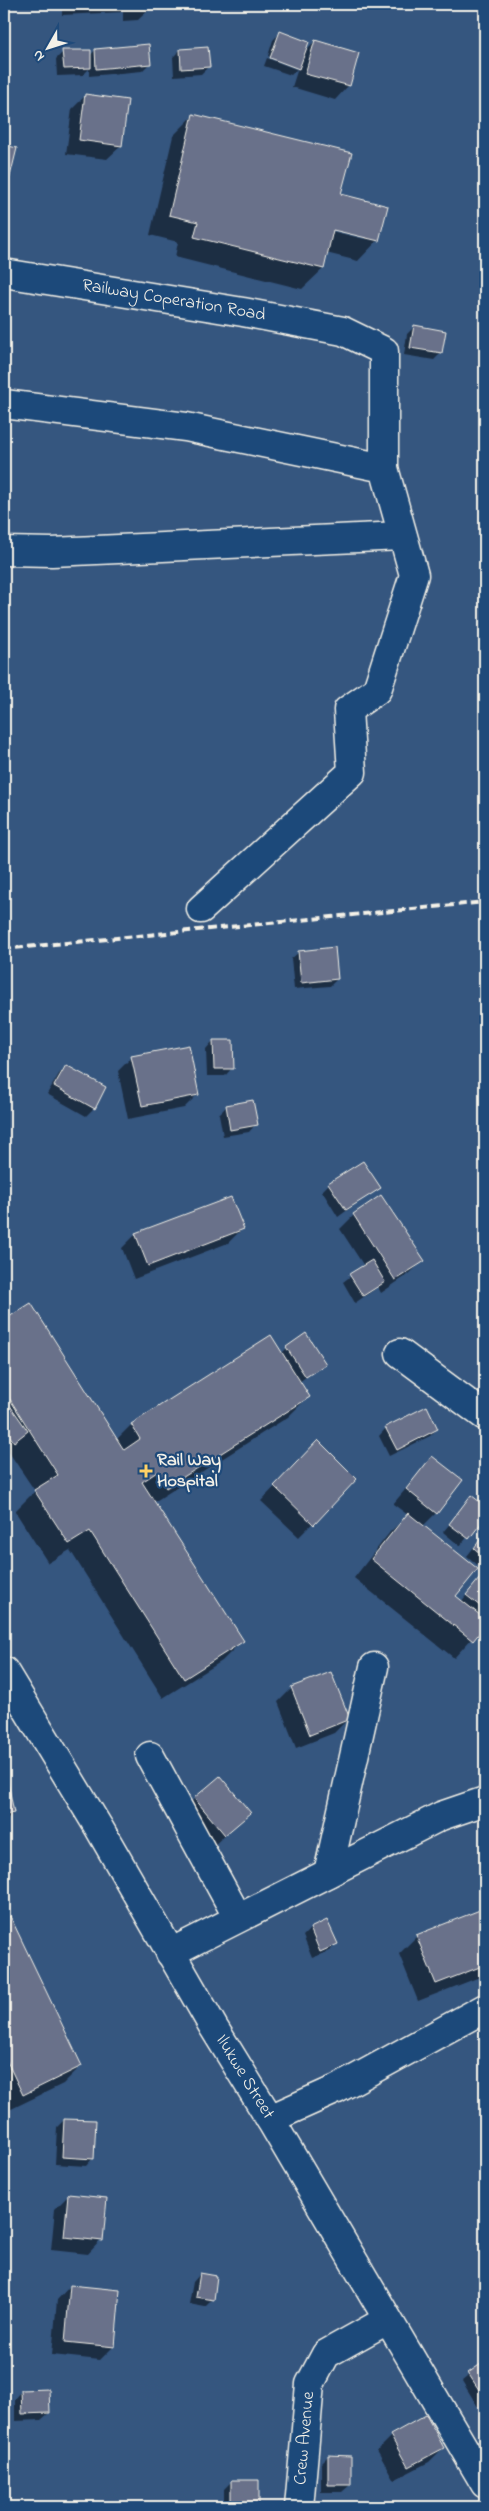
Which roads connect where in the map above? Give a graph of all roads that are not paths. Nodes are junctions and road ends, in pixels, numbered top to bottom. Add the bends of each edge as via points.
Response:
1 (4, 273) edge
2 (4, 404) edge
3 (384, 468) junction
4 (402, 536) junction
5 (4, 551) edge
6 (201, 909) dead end
7 (400, 1353) dead end
8 (485, 1416) edge
9 (374, 1667) dead end
10 (4, 1671) edge
11 (150, 1756) dead end
12 (485, 1801) edge
13 (328, 1873) junction
14 (238, 1918) junction
15 (170, 1953) junction
16 (485, 2008) edge
17 (270, 2119) junction
18 (387, 2320) junction
19 (485, 2484) edge
20 (299, 2507) edge

1 - 3 street, Railway Coperation Road via 343,331 384,351
2 - 3 street via 186,427
3 - 4 street
4 - 5 street via 52,552
4 - 6 street via 414,575 377,690 348,710 352,772
7 - 8 street
9 - 13 street
10 - 15 street, Ilukwe Street
11 - 14 street
12 - 13 street via 441,1816
13 - 14 street
14 - 15 street
15 - 17 street, Ilukwe Street
16 - 17 street via 337,2089
17 - 18 street, Ilukwe Street
18 - 19 street, Ilukwe Street
18 - 20 street, Crew Avenue via 326,2354 310,2384

